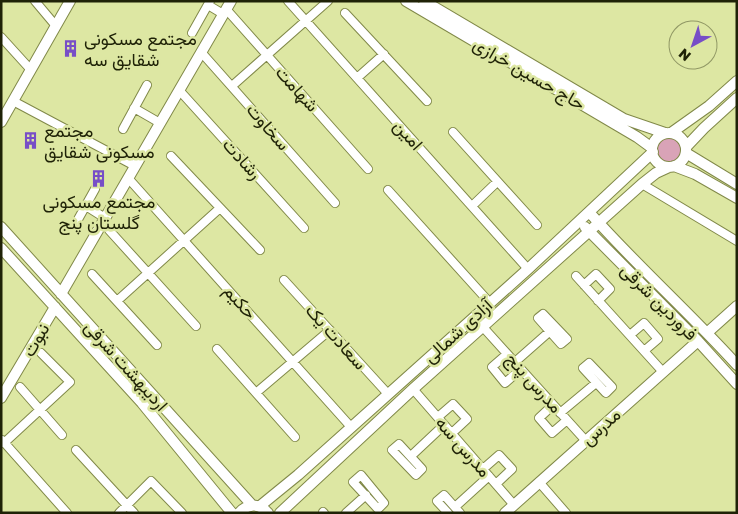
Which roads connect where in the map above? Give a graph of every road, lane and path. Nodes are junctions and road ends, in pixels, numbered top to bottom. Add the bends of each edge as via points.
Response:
1 (35, 1) edge
2 (70, 1) edge
3 (288, 1) edge
4 (328, 1) edge
5 (406, 1) edge
6 (424, 1) edge
7 (209, 3) edge
8 (227, 8) edge
9 (345, 13) dead end
10 (306, 21) junction
11 (56, 26) junction
12 (192, 33) dead end
13 (1, 37) edge
14 (202, 52) junction
15 (384, 54) junction
16 (266, 55) junction
17 (31, 70) junction
18 (357, 78) junction
19 (737, 81) edge
20 (147, 85) dead end
21 (232, 86) junction
22 (179, 90) junction
23 (737, 98) edge
24 (13, 101) junction
25 (427, 101) dead end
26 (134, 108) junction
27 (1, 122) edge
28 (160, 123) junction
29 (122, 129) dead end
30 (453, 132) dead end
31 (668, 133) junction
32 (652, 150) junction
33 (686, 150) junction
34 (171, 156) dead end
35 (135, 166) junction
36 (672, 166) junction
37 (368, 169) dead end
38 (128, 178) junction
39 (497, 182) junction
40 (642, 184) junction
41 (737, 184) edge
42 (95, 189) dead end
43 (388, 190) dead end
44 (737, 198) edge
45 (335, 204) dead end
46 (86, 206) junction
47 (472, 206) junction
48 (220, 208) junction
49 (589, 212) junction
50 (105, 218) junction
51 (580, 221) junction
52 (76, 223) dead end
53 (598, 223) junction
54 (537, 225) dead end
55 (1, 227) edge
56 (304, 228) dead end
57 (109, 230) dead end
58 (589, 231) junction
59 (184, 240) junction
60 (737, 241) edge
61 (1, 248) edge
62 (260, 250) dead end
63 (528, 269) junction
64 (148, 273) junction
65 (92, 274) dead end
66 (576, 276) dead end
67 (284, 280) dead end
68 (584, 285) junction
69 (61, 294) junction
70 (598, 300) junction
71 (118, 301) junction
72 (490, 303) junction
73 (737, 306) edge
74 (55, 307) junction
75 (196, 326) dead end
76 (482, 326) junction
77 (330, 330) junction
78 (96, 332) junction
79 (549, 332) dead end
80 (708, 332) junction
81 (630, 335) junction
82 (86, 341) junction
83 (698, 341) junction
84 (158, 345) dead end
85 (217, 349) dead end
86 (644, 351) junction
87 (42, 353) dead end
88 (507, 354) junction
89 (293, 362) junction
90 (515, 362) junction
91 (737, 365) edge
92 (521, 369) junction
93 (663, 372) junction
94 (596, 383) dead end
95 (737, 384) edge
96 (20, 387) dead end
97 (412, 388) junction
98 (257, 392) junction
99 (388, 394) junction
100 (1, 398) edge
101 (553, 405) junction
102 (39, 410) junction
103 (560, 413) junction
104 (438, 417) junction
105 (567, 420) junction
106 (444, 425) junction
107 (352, 427) junction
108 (452, 433) junction
109 (62, 435) dead end
110 (295, 437) dead end
111 (3, 441) edge
112 (586, 441) junction
113 (76, 450) dead end
114 (411, 456) dead end
115 (483, 469) junction
116 (489, 476) junction
117 (539, 482) junction
118 (496, 484) junction
119 (366, 495) dead end
120 (127, 505) junction
121 (260, 508) edge
122 (458, 510) edge
123 (510, 510) edge
124 (67, 513) edge
125 (118, 513) edge
126 (134, 513) edge
127 (182, 513) edge
128 (232, 513) edge
129 (239, 513) edge
130 (280, 513) edge
131 (346, 513) edge
132 (448, 513) edge
133 (566, 513) edge

1 - 11 street
2 - 11 main road
3 - 10 street, امین
4 - 10 street
5 - 32 main road, حاج حسین خرازی via 637,137
6 - 31 main road, حاج حسین خرازی via 624,119
7 - 8 street, شهامت
7 - 12 street
8 - 14 main road
8 - 16 street, شهامت
9 - 15 street
10 - 16 street
10 - 18 street, امین
11 - 17 main road
13 - 17 street
14 - 21 street, سخاوت
14 - 22 main road
15 - 18 street
15 - 25 street
16 - 21 street
16 - 37 street, شهامت
17 - 24 main road
18 - 47 street, امین
19 - 31 main road via 709,106
20 - 26 street
21 - 45 street, سخاوت
22 - 28 main road
22 - 56 street, رشادت
23 - 33 main road via 704,128
24 - 27 main road
24 - 35 street
26 - 28 street
26 - 29 street
28 - 35 main road
30 - 39 street
31 - 32 main road via 656,139
31 - 33 main road via 680,137
32 - 36 main road via 658,162
32 - 49 main road, آزادی شمالی
33 - 36 main road via 679,163
33 - 41 main road
34 - 48 street
35 - 38 main road
36 - 40 main road, آزادی شمالی
36 - 44 main road via 695,174
38 - 50 main road
38 - 59 street, حکیم
39 - 47 street
39 - 54 street
40 - 53 main road, آزادی شمالی
40 - 60 street
42 - 46 street
43 - 72 street
46 - 50 street
46 - 52 street
47 - 63 street, امین
48 - 59 street
48 - 62 street
49 - 51 main road, آزادی شمالی
49 - 53 main road, فروردین شرقی
50 - 69 main road
51 - 58 main road, فروردین شرقی
51 - 63 main road, آزادی شمالی
53 - 58 main road, آزادی شمالی
53 - 80 main road, فروردین شرقی
55 - 69 main road, اردیبهشت شرقی
57 - 64 street
58 - 76 main road, آزادی شمالی
58 - 83 main road, فروردین شرقی
59 - 64 street
59 - 89 street, حکیم
61 - 74 main road, اردیبهشت شرقی
63 - 72 main road, آزادی شمالی
64 - 71 street
64 - 75 street
65 - 71 street
66 - 68 street
67 - 77 street, سعادت یک
68 - 70 street
68 - 70 street via 596,274 610,289
69 - 78 main road, اردیبهشت شرقی
70 - 81 street
71 - 84 street
72 - 99 main road, آزادی شمالی
73 - 80 main road
74 - 82 main road, اردیبهشت شرقی
74 - 100 main road, نبوت
76 - 88 street, مدرس پنج
76 - 97 main road, آزادی شمالی
77 - 89 street
77 - 99 street, سعادت یک
78 - 82 main road
78 - 121 main road, اردیبهشت شرقی
79 - 90 street
80 - 91 main road, فروردین شرقی
81 - 86 street
81 - 86 street via 644,323 658,339
82 - 128 main road, اردیبهشت شرقی via 142,403
83 - 93 main road, مدرس
83 - 95 main road, فروردین شرقی
85 - 98 street
86 - 93 street
87 - 102 street via 70,382
88 - 90 street, مدرس پنج
88 - 92 street via 492,368 505,383
89 - 98 street
89 - 107 street, حکیم
90 - 92 street, مدرس پنج
92 - 101 street, مدرس پنج
93 - 112 main road, مدرس
94 - 103 street
96 - 102 street
97 - 104 street, مدرس سه
97 - 130 main road, آزادی شمالی
98 - 110 street
99 - 107 main road, آزادی شمالی
101 - 103 street, مدرس پنج
101 - 105 street via 539,418 552,433
102 - 109 street
102 - 111 street
103 - 105 street, مدرس پنج
104 - 106 street, مدرس سه
104 - 108 street via 453,404 467,419
105 - 112 street, مدرس پنج
106 - 108 street, مدرس سه
106 - 114 street
107 - 121 main road, آزادی شمالی
108 - 115 street, مدرس سه
111 - 124 street
112 - 117 main road, مدرس
113 - 120 street
115 - 116 street, مدرس سه
115 - 118 street via 499,455 512,469
116 - 118 street, مدرس سه
116 - 122 street
117 - 123 main road, مدرس
117 - 133 street
118 - 123 street, مدرس سه
119 - 131 street
120 - 125 street
120 - 126 street
120 - 127 street via 151,481
121 - 129 main road, آزادی شمالی via 245,507
122 - 132 street via 444,495 437,501

